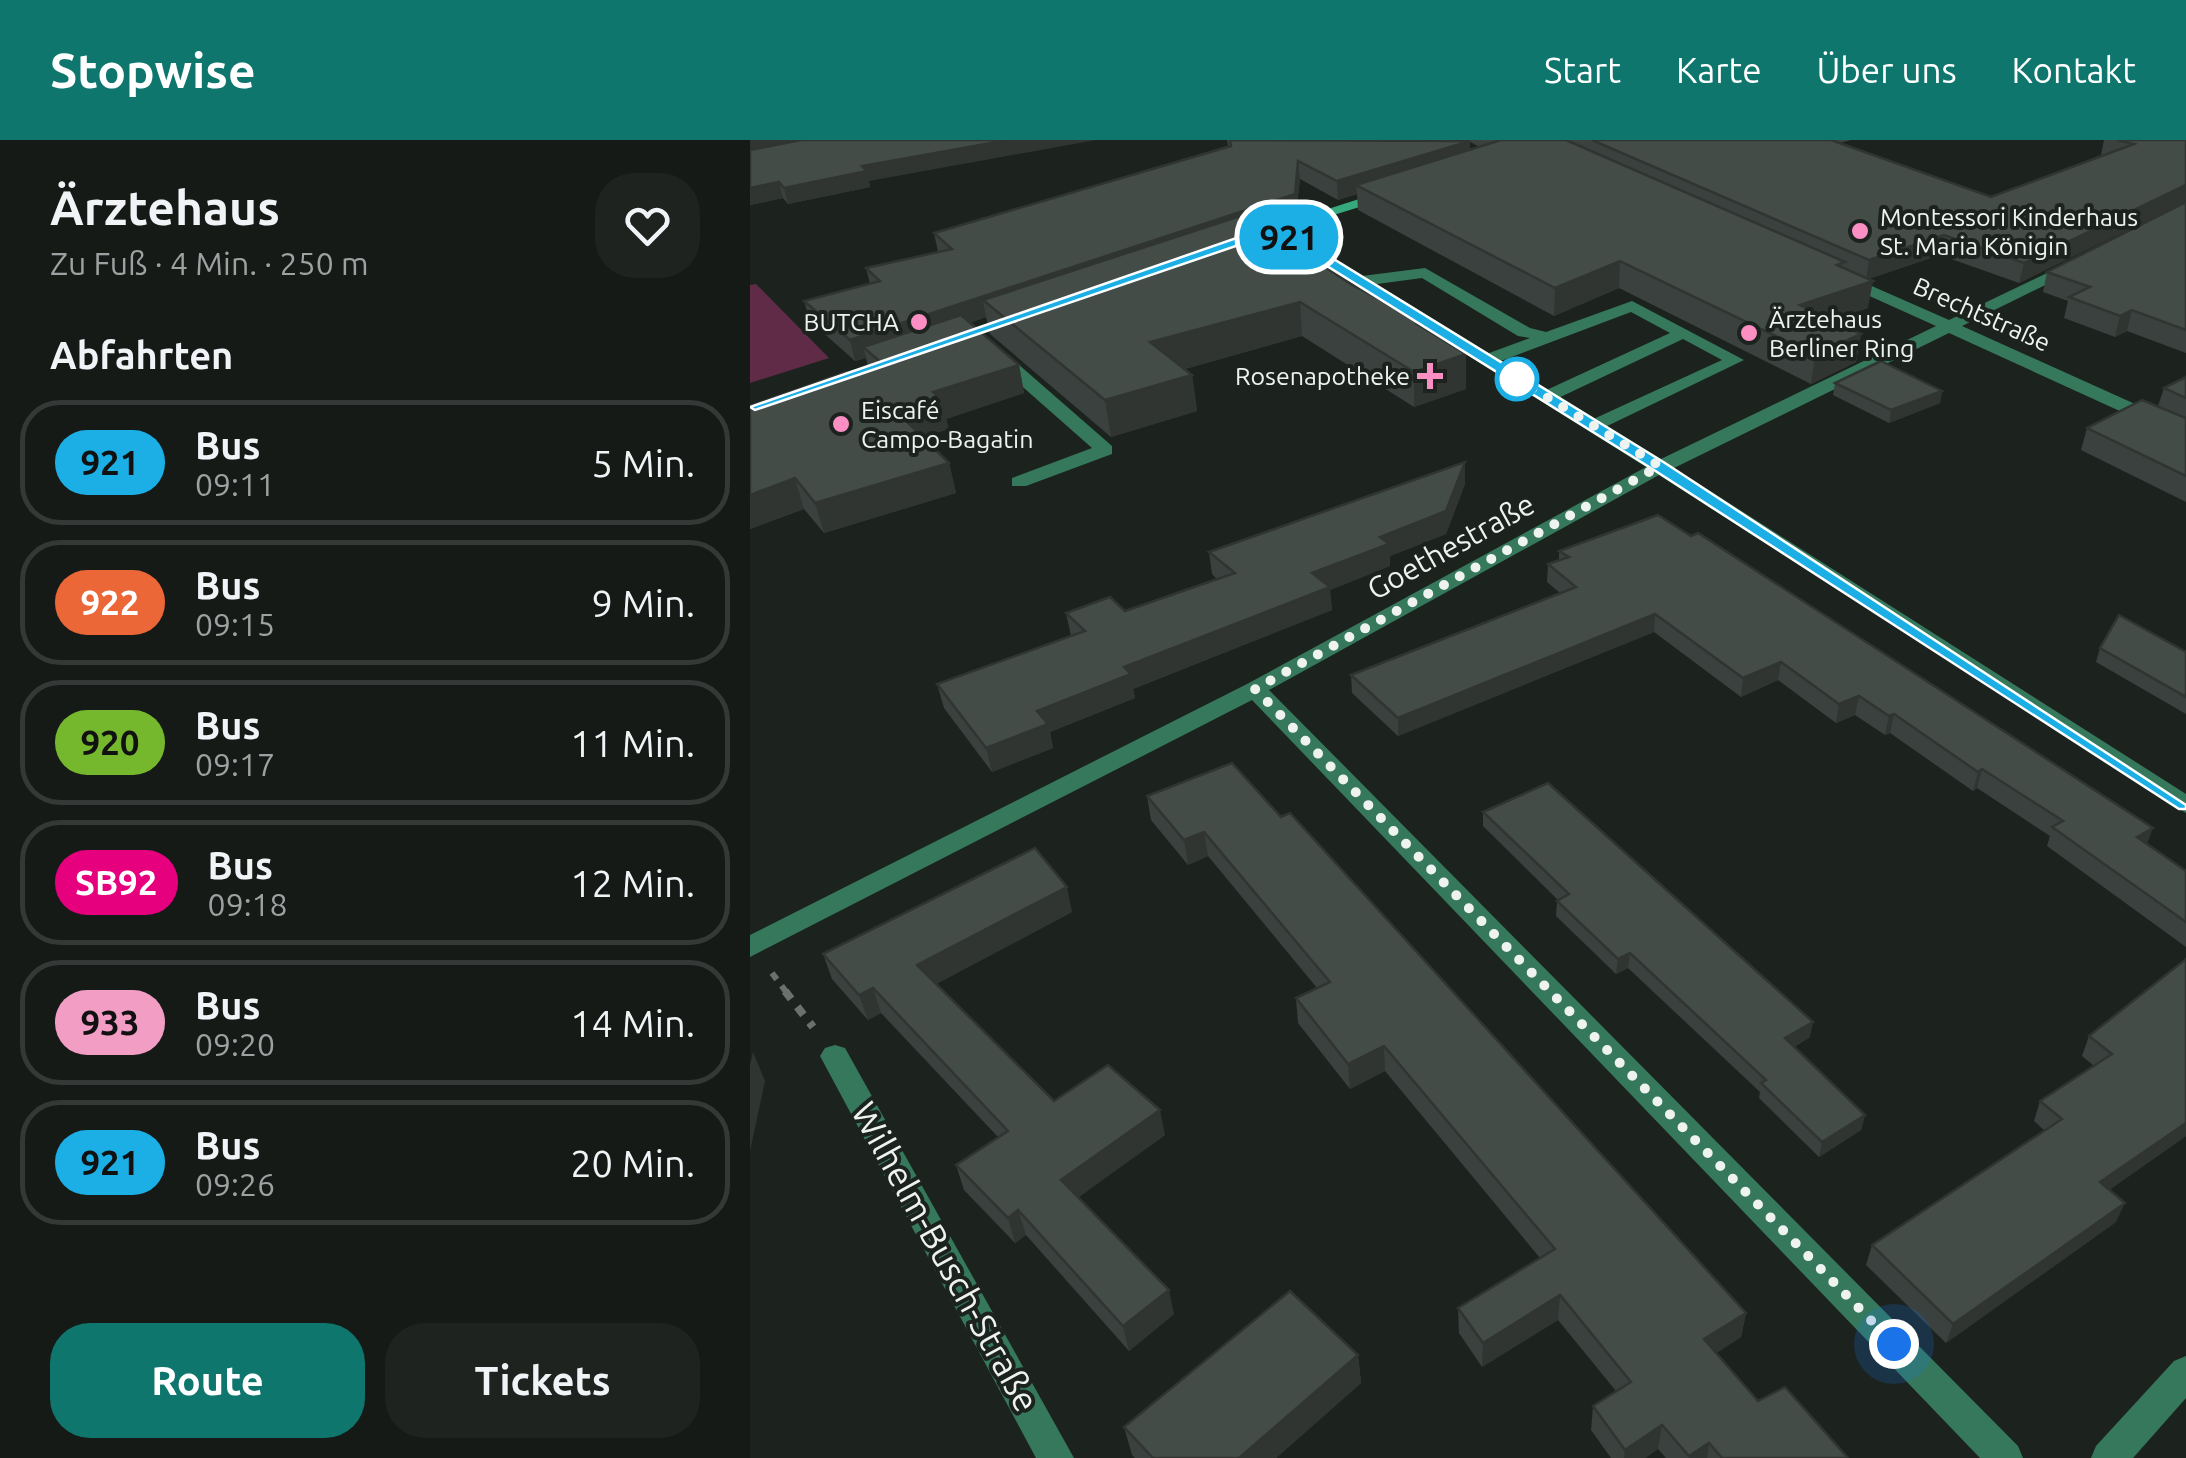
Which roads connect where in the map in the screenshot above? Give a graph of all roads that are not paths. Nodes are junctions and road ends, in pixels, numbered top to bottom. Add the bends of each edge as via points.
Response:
1 (1403, 188) edge
2 (1276, 228) junction
3 (1240, 241) edge
4 (2102, 250) edge
5 (1828, 272) edge
6 (1362, 281) junction
7 (1951, 328) junction
8 (1681, 334) junction
9 (1548, 338) junction
10 (985, 344) edge
11 (1487, 360) junction
12 (1546, 397) junction
13 (1592, 426) junction
14 (2186, 434) edge
15 (1660, 466) junction
16 (1019, 482) dead end
17 (1255, 689) junction
18 (2186, 805) edge
19 (751, 946) edge
20 (835, 1056) road end
21 (2180, 1390) edge
22 (1056, 1458) edge
23 (2006, 1458) edge
24 (2110, 1458) edge

1 - 2 street
2 - 3 street
2 - 6 street
4 - 7 street, Goethestraße
5 - 7 street, Brechtstraße
6 - 9 street via 1425,273 1524,332
6 - 11 street
7 - 14 street, Brechtstraße
7 - 15 street, Goethestraße
8 - 9 street via 1632,306
8 - 12 street
8 - 13 street via 1736,360
9 - 11 street
10 - 16 street via 1105,450
11 - 12 street
12 - 13 street
13 - 15 street
15 - 17 street, Goethestraße
15 - 18 street
17 - 19 street, Goethestraße
17 - 23 street
20 - 22 street, Wilhelm-Busch-Straße
21 - 24 street

